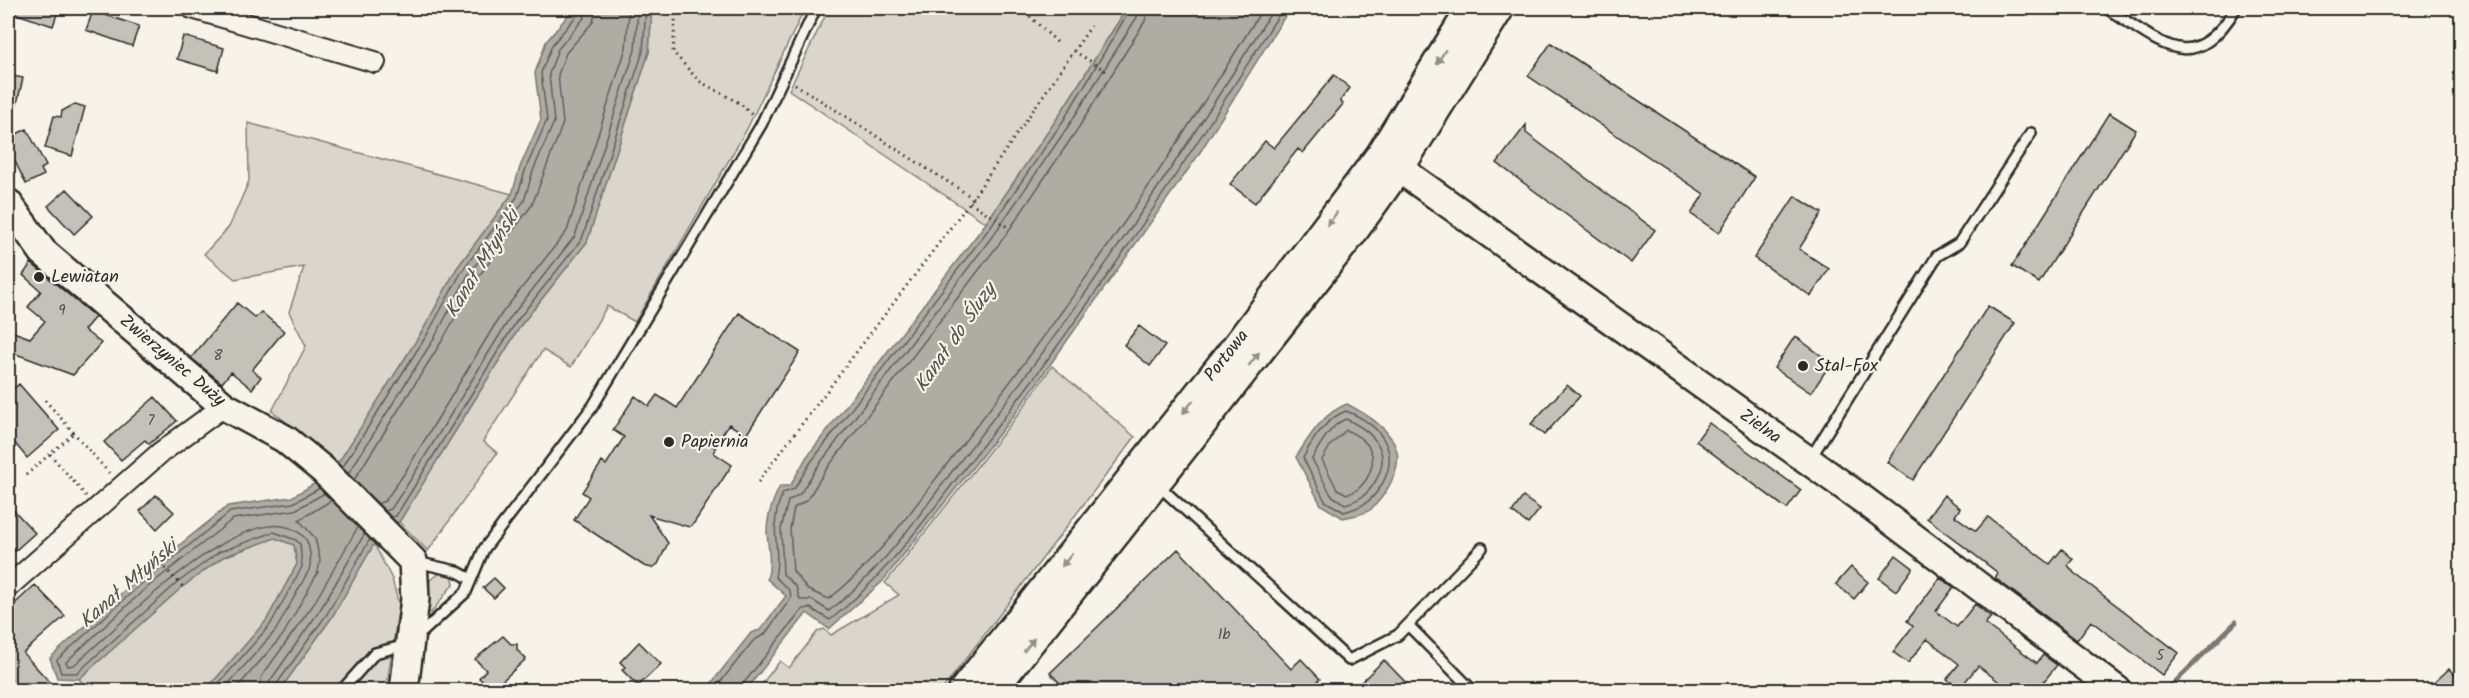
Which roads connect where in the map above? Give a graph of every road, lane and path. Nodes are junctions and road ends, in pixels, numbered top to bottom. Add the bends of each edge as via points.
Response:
1 (192, 8) edge
2 (676, 8) edge
3 (816, 8) edge
4 (1021, 8) edge
5 (1472, 8) edge
6 (1500, 8) edge
7 (2106, 8) edge
8 (2235, 8) edge
9 (1091, 26) dead end
10 (1059, 44) dead end
11 (1074, 51) junction
12 (375, 62) dead end
13 (1109, 73) dead end
14 (784, 77) junction
15 (761, 125) junction
16 (2031, 133) dead end
17 (1390, 161) junction
18 (971, 200) junction
19 (8, 203) edge
20 (1009, 228) dead end
21 (45, 400) dead end
22 (224, 406) junction
23 (74, 433) junction
24 (50, 454) junction
25 (1808, 461) junction
26 (26, 475) dead end
27 (1148, 477) junction
28 (758, 482) dead end
29 (121, 487) junction
30 (97, 509) junction
31 (1482, 548) dead end
32 (152, 555) dead end
33 (413, 561) junction
34 (471, 579) junction
35 (8, 587) edge
36 (183, 587) dead end
37 (1408, 625) junction
38 (410, 644) junction
39 (342, 690) edge
40 (404, 690) edge
41 (963, 690) edge
42 (993, 690) edge
43 (1472, 690) edge
44 (2118, 690) edge

1 - 12 street
2 - 15 path via 673,52 699,81 741,104
3 - 14 lane
4 - 10 path
5 -> 17 street, Portowa
6 - 17 street, Portowa
7 - 8 lane via 2166,44 2187,49 2214,38
9 - 11 path
11 - 13 path
11 - 18 path
14 - 15 lane
14 - 18 path
15 - 34 lane via 593,406 484,549
16 - 25 lane via 1959,243 1937,256
17 - 25 street, Zielna
17 - 27 street, Portowa
18 - 20 path
18 - 28 path
19 - 22 street, Zwierzyniec Duży via 43,252
21 - 23 path
22 - 29 street
22 - 33 street, Zwierzyniec Duży via 285,439 323,470
23 - 24 path
23 - 29 path
24 - 26 path
24 - 30 path
25 - 44 street, Zielna
27 - 37 lane via 1349,660
27 -> 41 street, Portowa
42 -> 27 street, Portowa
29 - 30 street
30 - 35 street
31 - 37 lane
32 - 36 path
33 - 34 lane
33 - 38 street via 416,599
34 - 38 lane via 465,592
37 - 43 lane
38 - 39 lane via 375,653
38 - 40 street

